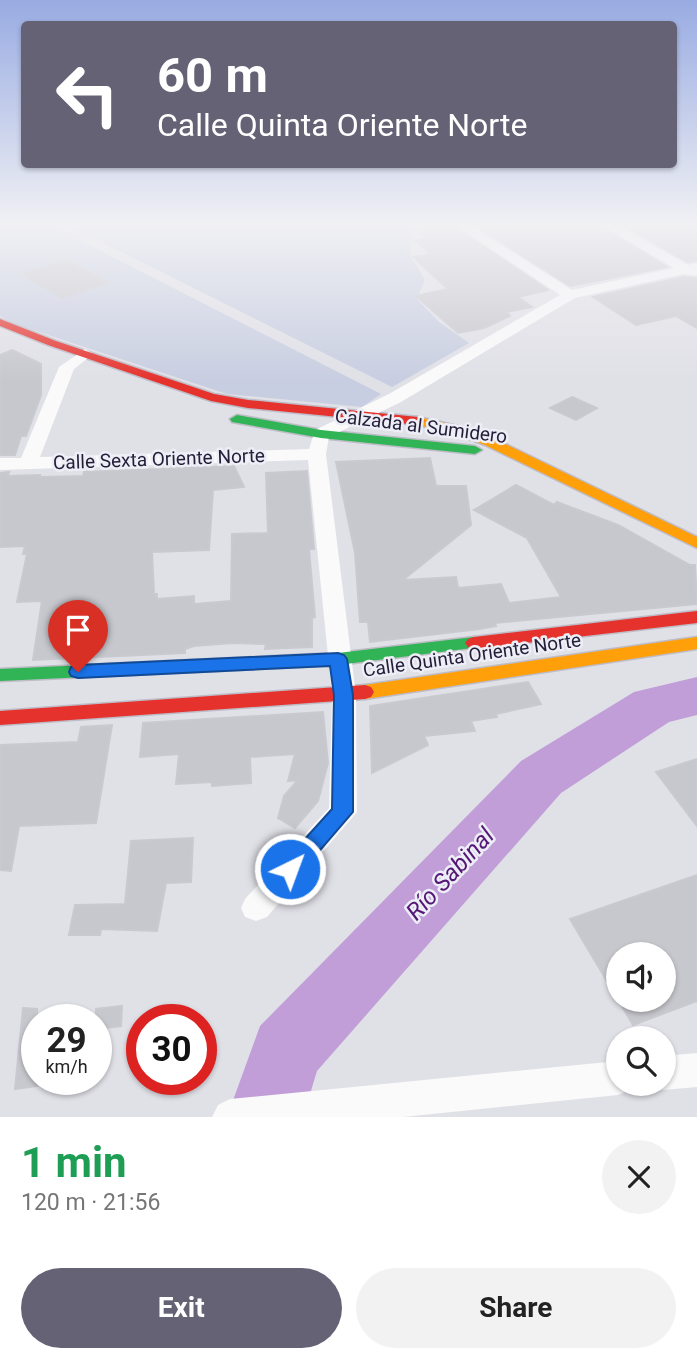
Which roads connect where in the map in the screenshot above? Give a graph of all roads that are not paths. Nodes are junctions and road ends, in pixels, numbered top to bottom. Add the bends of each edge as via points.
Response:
1 (539, 275) edge
2 (672, 275) edge
3 (570, 295) junction
4 (1, 328) edge
5 (85, 354) junction
6 (56, 363) junction
7 (90, 376) dead end
8 (366, 412) junction
9 (213, 414) dead end
10 (319, 444) junction
11 (522, 460) junction
12 (29, 463) junction
13 (0, 464) edge
14 (697, 543) edge
15 (697, 617) edge
16 (697, 643) edge
17 (338, 659) junction
18 (0, 675) edge
19 (344, 695) junction
20 (0, 718) edge
21 (256, 908) dead end
22 (697, 1070) edge
23 (676, 1072) edge
24 (606, 1079) edge
25 (230, 1117) edge

1 - 3 street
2 - 3 street
3 - 8 street
4 - 5 main road, Calzada al Sumidero
4 - 6 main road, Calzada al Sumidero
5 - 6 street
5 - 8 main road, Calzada al Sumidero via 197,394 249,404
6 - 7 main road, Calzada al Sumidero
6 - 12 street
8 - 10 street
8 - 11 main road, Calzada al Sumidero via 496,443
9 - 10 main road, Calzada al Sumidero
10 - 11 main road, Calzada al Sumidero via 471,449
10 - 12 street, Calle Sexta Oriente Norte
10 - 17 street
11 - 14 main road
12 - 13 street, Calle Sexta Oriente Norte
15 - 17 main road, Calle Quinta Oriente Norte
16 - 19 main road, Calle Quinta Oriente Norte
17 - 18 main road, Calle Quinta Oriente Norte
17 - 19 street
19 - 20 main road, Calle Quinta Oriente Norte
19 - 21 street via 343,812
22 - 23 street
24 - 25 street

